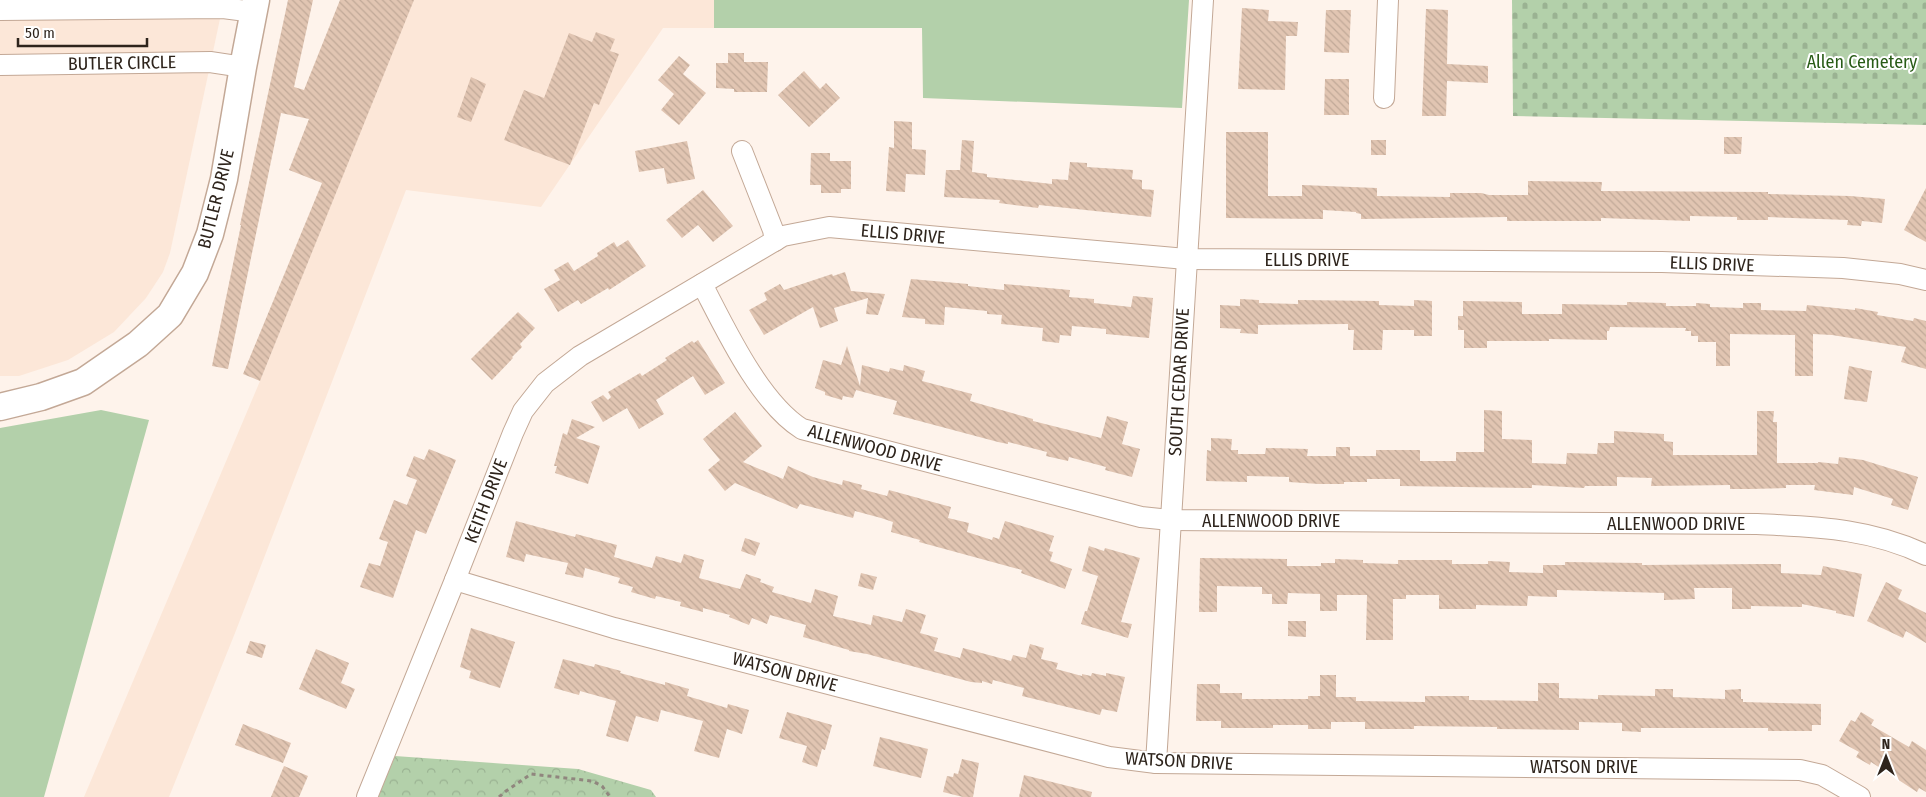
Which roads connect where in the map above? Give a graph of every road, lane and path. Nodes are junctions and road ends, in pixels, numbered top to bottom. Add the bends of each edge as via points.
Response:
1 (1203, 0) edge
2 (1388, 0) edge
3 (255, 6) edge
4 (0, 10) edge
5 (0, 65) edge
6 (243, 67) junction
7 (1384, 98) dead end
8 (742, 151) dead end
9 (775, 241) junction
10 (1186, 259) junction
11 (1926, 280) edge
12 (702, 284) junction
13 (0, 407) edge
14 (1170, 520) junction
15 (1926, 555) edge
16 (455, 580) junction
17 (1156, 763) junction
18 (367, 797) edge
19 (499, 797) edge
20 (610, 797) edge
21 (1860, 797) edge

1 - 10 street, SOUTH CEDAR DRIVE
2 - 7 street
3 - 4 street
3 - 6 street, BUTLER DRIVE
5 - 6 street, BUTLER CIRCLE via 210,62
6 - 13 street, BUTLER DRIVE via 224,179 210,234 195,273 170,315 138,344 83,382
8 - 9 street
9 - 10 street, ELLIS DRIVE via 783,236 828,227
9 - 12 street, ELLIS DRIVE
10 - 11 street, ELLIS DRIVE via 1681,263 1844,268
10 - 14 street, SOUTH CEDAR DRIVE
12 - 14 street, ALLENWOOD DRIVE via 737,351 763,389 802,429 1141,516
12 - 16 street, KEITH DRIVE via 580,356 545,383 523,411
14 - 15 street, ALLENWOOD DRIVE via 1757,524 1837,528 1888,540
14 - 17 street, SOUTH CEDAR DRIVE
16 - 17 street, WATSON DRIVE via 661,640 1109,757
16 - 18 street, KEITH DRIVE
17 - 21 street, WATSON DRIVE via 1791,769 1822,775
19 - 20 path via 531,774 592,781 602,786

